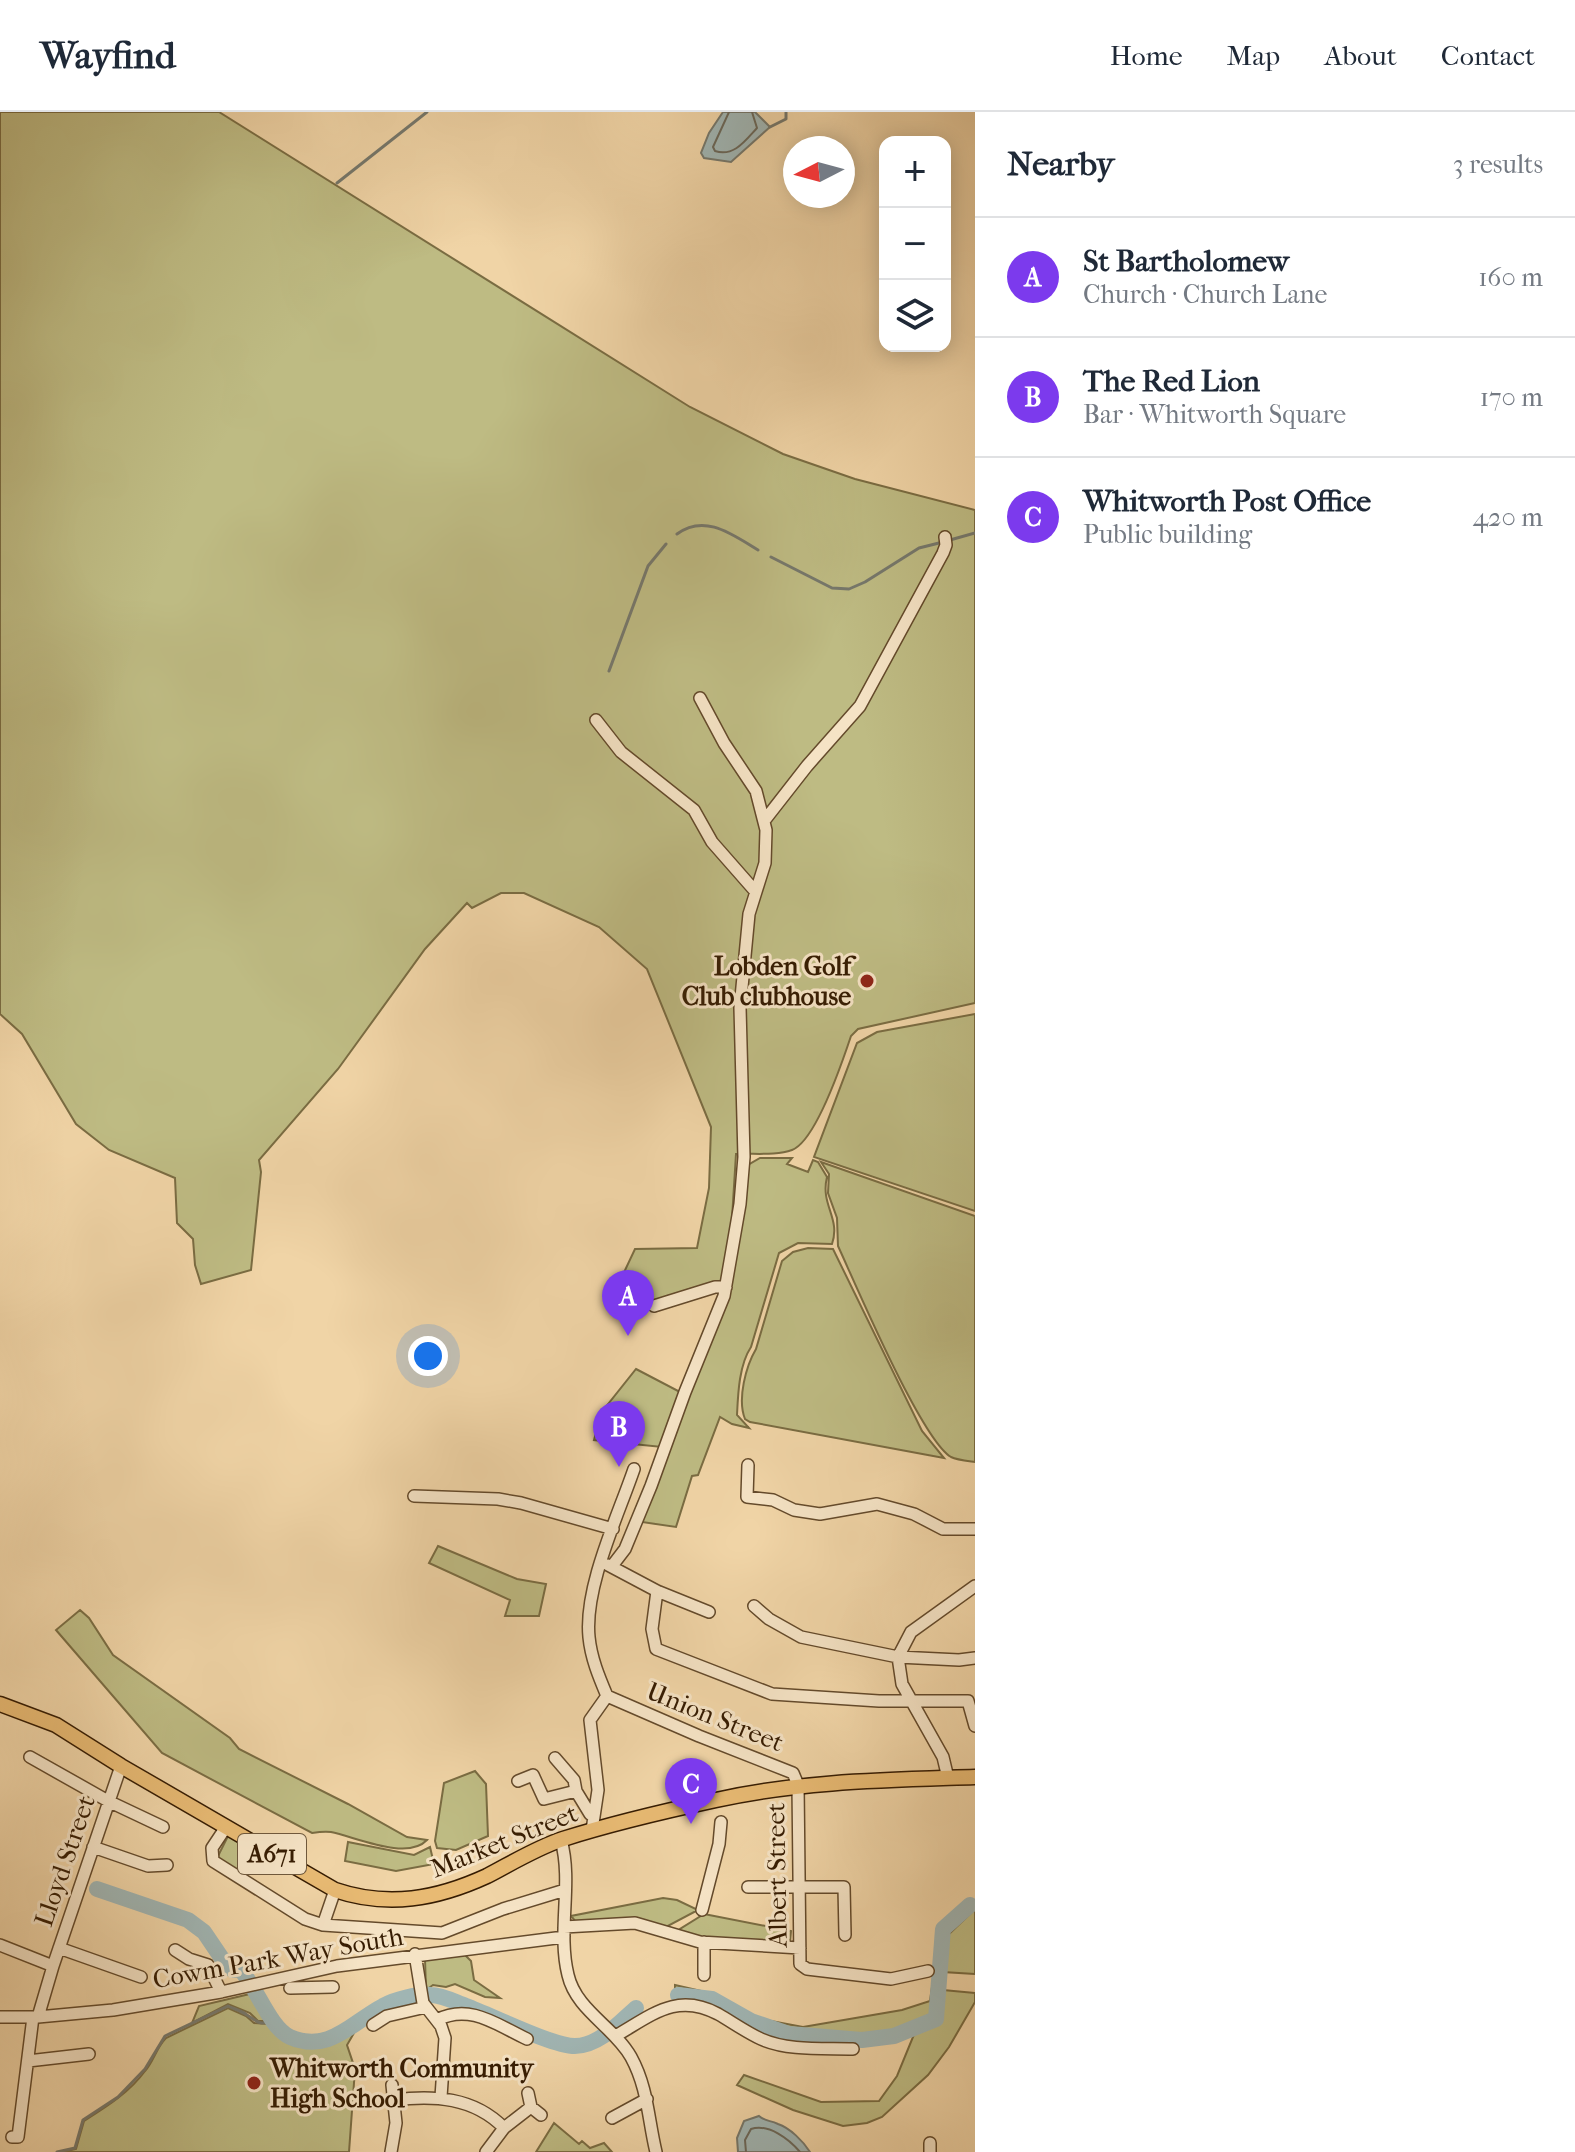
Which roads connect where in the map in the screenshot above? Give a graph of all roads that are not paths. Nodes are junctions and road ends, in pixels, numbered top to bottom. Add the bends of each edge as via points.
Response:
1 (945, 537) dead end
2 (700, 698) dead end
3 (596, 720) dead end
4 (764, 821) junction
5 (755, 891) junction
6 (726, 1287) junction
7 (654, 1306) dead end
8 (748, 1465) dead end
9 (634, 1469) dead end
10 (414, 1496) dead end
11 (613, 1529) junction
12 (975, 1529) edge
13 (606, 1565) junction
14 (975, 1586) edge
15 (657, 1591) junction
16 (754, 1606) dead end
17 (709, 1612) dead end
18 (898, 1657) junction
19 (975, 1658) edge
20 (607, 1696) junction
21 (911, 1699) junction
22 (0, 1704) edge
23 (975, 1726) edge
24 (30, 1757) dead end
25 (555, 1758) dead end
26 (121, 1766) junction
27 (975, 1777) edge
28 (948, 1778) junction
29 (518, 1781) dead end
30 (798, 1785) junction
31 (576, 1791) junction
32 (108, 1801) junction
33 (721, 1822) dead end
34 (593, 1823) junction
35 (163, 1827) dead end
36 (226, 1827) junction
37 (561, 1840) junction
38 (93, 1847) junction
39 (168, 1865) dead end
40 (748, 1887) dead end
41 (800, 1888) junction
42 (335, 1890) junction
43 (565, 1890) junction
44 (702, 1910) dead end
45 (323, 1925) junction
46 (564, 1932) junction
47 (845, 1935) dead end
48 (704, 1942) junction
49 (0, 1946) edge
50 (59, 1948) junction
51 (800, 1948) junction
52 (175, 1950) dead end
53 (415, 1954) junction
54 (53, 1966) junction
55 (312, 1970) junction
56 (928, 1971) dead end
57 (704, 1975) dead end
58 (141, 1977) dead end
59 (313, 1987) junction
60 (333, 1987) dead end
61 (290, 1988) dead end
62 (221, 1992) junction
63 (425, 2005) junction
64 (0, 2017) edge
65 (36, 2017) junction
66 (437, 2020) junction
67 (373, 2025) dead end
68 (615, 2034) junction
69 (527, 2039) dead end
70 (853, 2049) dead end
71 (89, 2054) dead end
72 (28, 2061) junction
73 (392, 2085) dead end
74 (528, 2093) dead end
75 (441, 2097) junction
76 (647, 2099) junction
77 (394, 2100) junction
78 (612, 2118) dead end
79 (504, 2128) junction
80 (12, 2137) dead end
81 (391, 2152) edge
82 (486, 2152) edge
83 (656, 2152) edge

1 - 4 street via 943,553 860,706
2 - 4 street via 756,791
3 - 5 street via 621,752 694,810 712,842
4 - 5 street via 765,863
5 - 6 street via 740,1008 744,1157
6 - 7 street
6 - 13 street via 625,1549
8 - 12 street via 747,1497 820,1514 877,1504 943,1529
9 - 11 street
10 - 11 street via 498,1499
11 - 13 street
13 - 15 street
13 - 20 street via 589,1634
14 - 18 street via 911,1632
15 - 17 street
15 - 21 street via 652,1629 656,1649 772,1694
16 - 18 street via 801,1637
18 - 19 street
18 - 21 street via 902,1684
20 - 30 street, Union Street via 793,1773
20 - 34 street via 590,1720 598,1790
21 - 23 street via 968,1701
21 - 28 street via 943,1757
22 - 26 main road, Market Street / A671 via 56,1725
24 - 32 street
25 - 31 street via 574,1780
26 - 32 street, Lloyd Street
26 - 36 main road, Market Street / A671
27 - 28 main road, Market Street / A671
28 - 30 main road, Market Street / A671
29 - 31 street via 533,1775 544,1799
30 - 34 main road, Market Street / A671
30 - 41 street, Albert Street
31 - 34 street
32 - 35 street
32 - 38 street, Lloyd Street
33 - 44 street
34 - 37 main road, Market Street / A671
36 - 42 main road, Market Street / A671
36 - 45 street via 212,1848 213,1861
37 - 42 main road, Market Street / A671 via 465,1885 424,1898 374,1901
37 - 43 street
38 - 39 street via 148,1866
38 - 50 street, Lloyd Street
40 - 41 street
41 - 47 street via 844,1887
41 - 51 street, Albert Street
42 - 45 street
43 - 45 street via 442,1933
43 - 46 street
46 - 48 street, Cowm Park Way South via 635,1923
46 - 53 street, Cowm Park Way South
46 - 68 street via 568,1975 585,2005
48 - 51 street, Cowm Park Way South
48 - 57 street
49 - 54 street
50 - 54 street, Lloyd Street
50 - 58 street
51 - 56 street, Albert Street via 800,1964 807,1969 891,1979
52 - 62 street via 208,1965
53 - 55 street, Cowm Park Way South
53 - 63 street
54 - 65 street, Lloyd Street
55 - 59 street
55 - 62 street, Cowm Park Way South
59 - 60 street
59 - 61 street
62 - 65 street, Cowm Park Way South
63 - 66 street
63 - 67 street
64 - 65 street, Cowm Park Way South
65 - 72 street, Lloyd Street
66 - 69 street via 465,2012
66 - 75 street via 446,2049
68 - 70 street via 683,2003 714,2011 762,2039 792,2047
68 - 76 street
71 - 72 street
72 - 80 street, Lloyd Street via 18,2137
73 - 77 street
74 - 79 street via 536,2111
75 - 77 street
75 - 79 street via 477,2109
76 - 78 street
76 - 83 street
77 - 81 street
79 - 82 street

